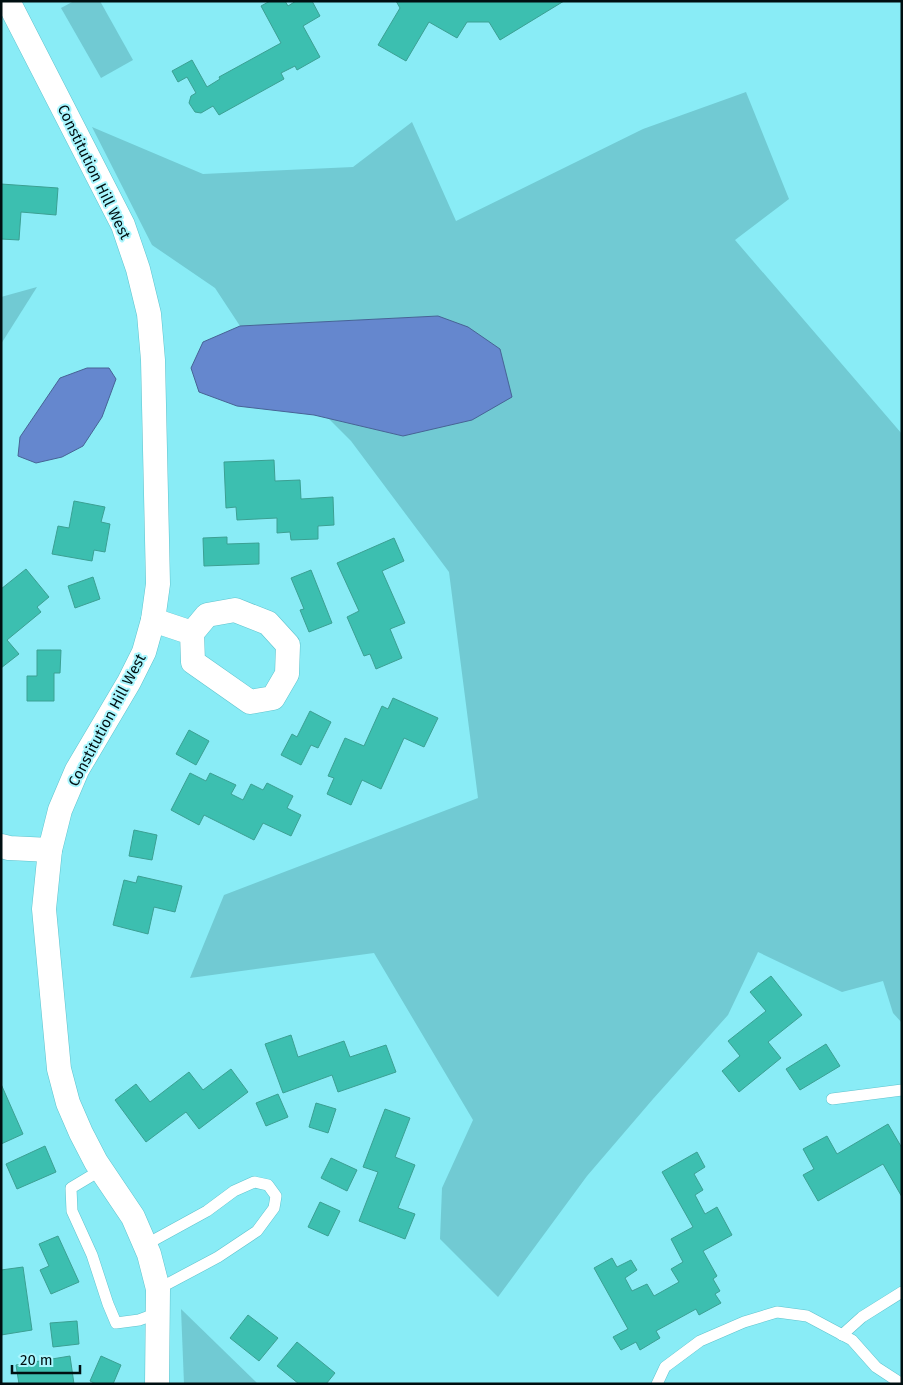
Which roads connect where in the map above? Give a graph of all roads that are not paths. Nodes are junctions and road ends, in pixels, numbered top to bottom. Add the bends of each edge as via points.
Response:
1 (8, 1) edge
2 (153, 620) junction
3 (192, 633) dead end
4 (1, 846) edge
5 (50, 850) junction
6 (902, 1090) edge
7 (832, 1099) dead end
8 (101, 1170) junction
9 (145, 1245) junction
10 (158, 1289) junction
11 (902, 1292) edge
12 (158, 1313) junction
13 (842, 1335) junction
14 (158, 1384) edge
15 (657, 1384) edge
16 (902, 1384) edge

1 - 2 street, Constitution Hill West via 123,225 149,314 158,584
2 - 3 street
2 - 5 street, Constitution Hill West via 144,652 129,682 77,770 60,810
4 - 5 street
5 - 8 street, Constitution Hill West via 44,908 59,1069 68,1103
6 - 7 lane
8 - 9 street, Constitution Hill West via 133,1217
8 - 12 lane via 71,1188 72,1211 92,1255 108,1304 116,1323
9 - 10 street, Constitution Hill West
9 - 10 lane via 254,1182 268,1185 276,1196 274,1208 257,1231 218,1257
10 - 12 street, Constitution Hill West
11 - 13 lane via 862,1317
12 - 14 street, Constitution Hill West
13 - 15 lane via 808,1316 777,1312 700,1341 665,1367
13 - 16 lane via 852,1340 876,1367

